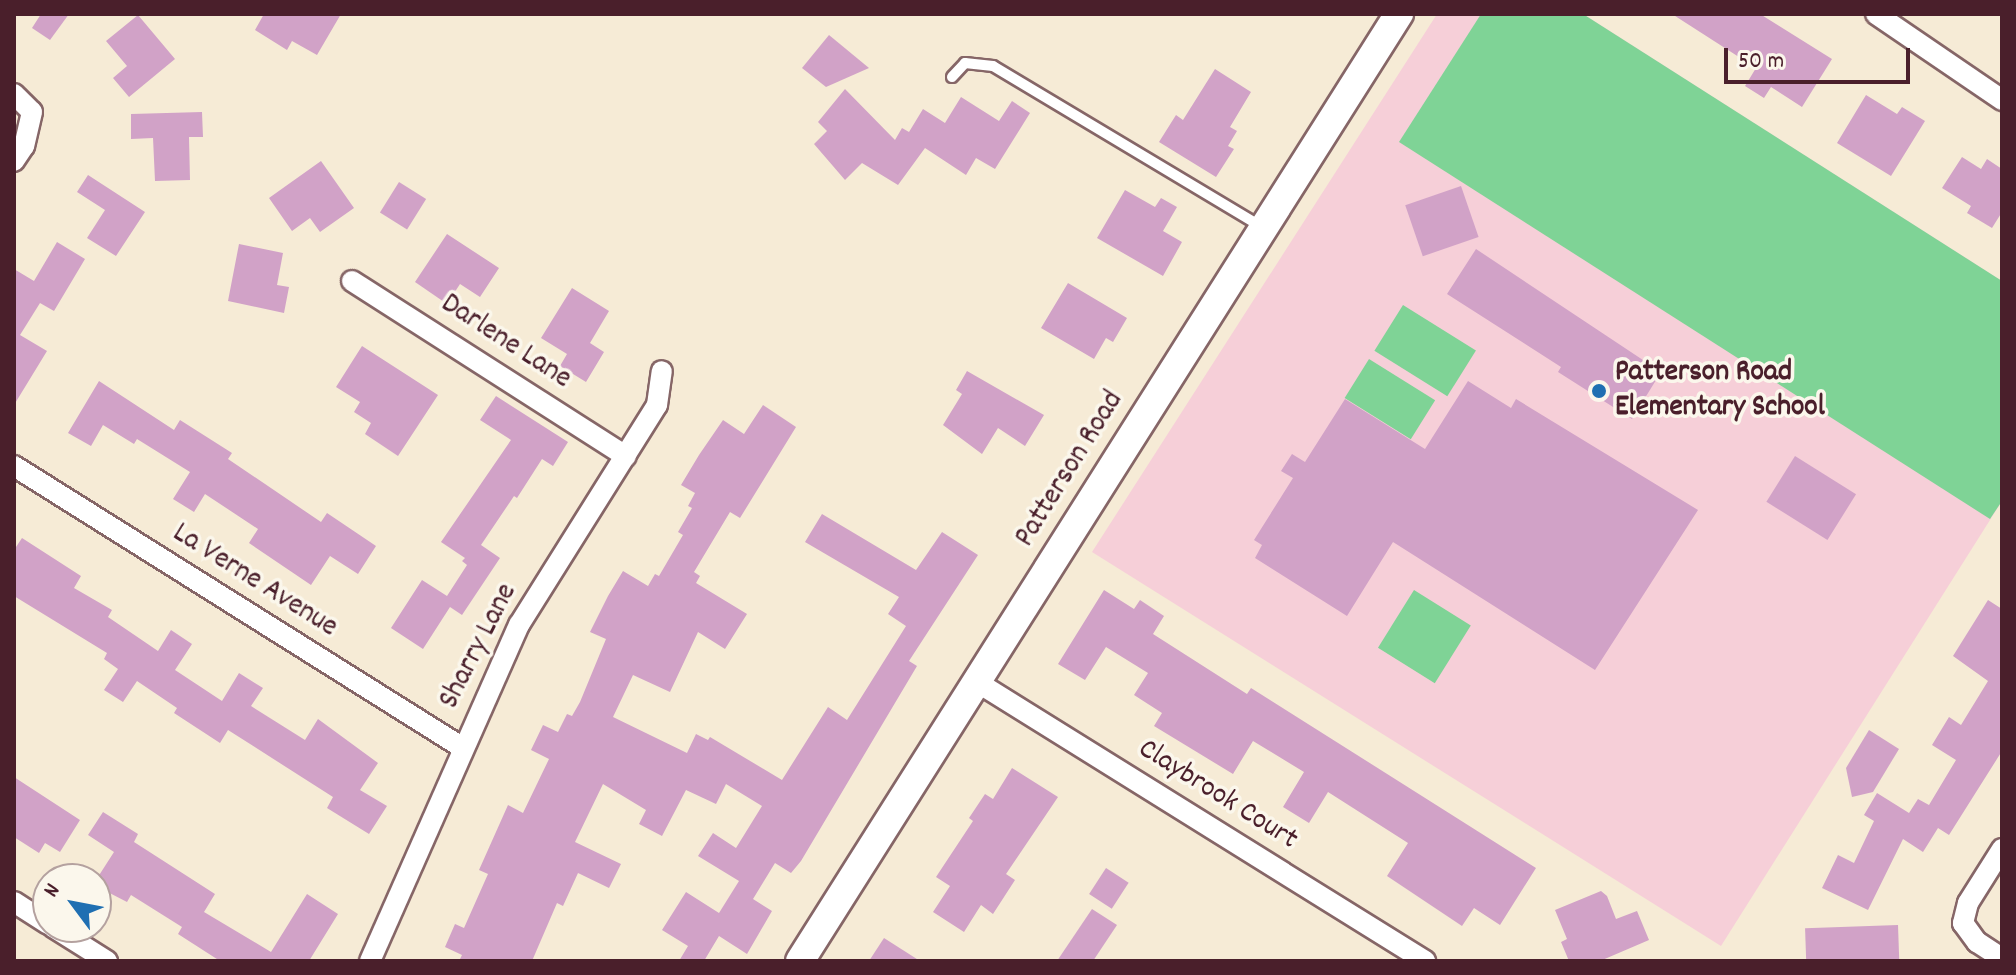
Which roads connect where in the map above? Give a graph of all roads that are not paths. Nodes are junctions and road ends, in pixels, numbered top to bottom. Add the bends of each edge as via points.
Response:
1 (1399, 14) edge
2 (1876, 14) edge
3 (952, 77) dead end
4 (14, 94) edge
5 (2002, 100) edge
6 (14, 161) edge
7 (1264, 227) junction
8 (352, 281) dead end
9 (662, 371) dead end
10 (626, 456) junction
11 (14, 466) edge
12 (977, 682) junction
13 (463, 748) junction
14 (2002, 849) edge
15 (14, 902) edge
16 (32, 914) edge
17 (78, 943) edge
18 (2002, 958) edge
19 (107, 961) edge
20 (370, 961) edge
21 (800, 961) edge
22 (1425, 961) edge

1 - 7 street, Patterson Road
2 - 5 street
3 - 7 lane via 965,63 993,66
4 - 6 street via 32,112 24,146
7 - 12 street, Patterson Road
8 - 10 street, Darlene Lane
9 - 10 street, Sharry Lane via 657,405
10 - 13 street, Sharry Lane via 519,625
11 - 13 street, La Verne Avenue
12 - 21 street, Patterson Road
12 - 22 street, Claybrook Court
13 - 20 street, Sharry Lane
14 - 18 street via 1968,903 1963,923 1977,942
15 - 16 street
17 - 19 street

